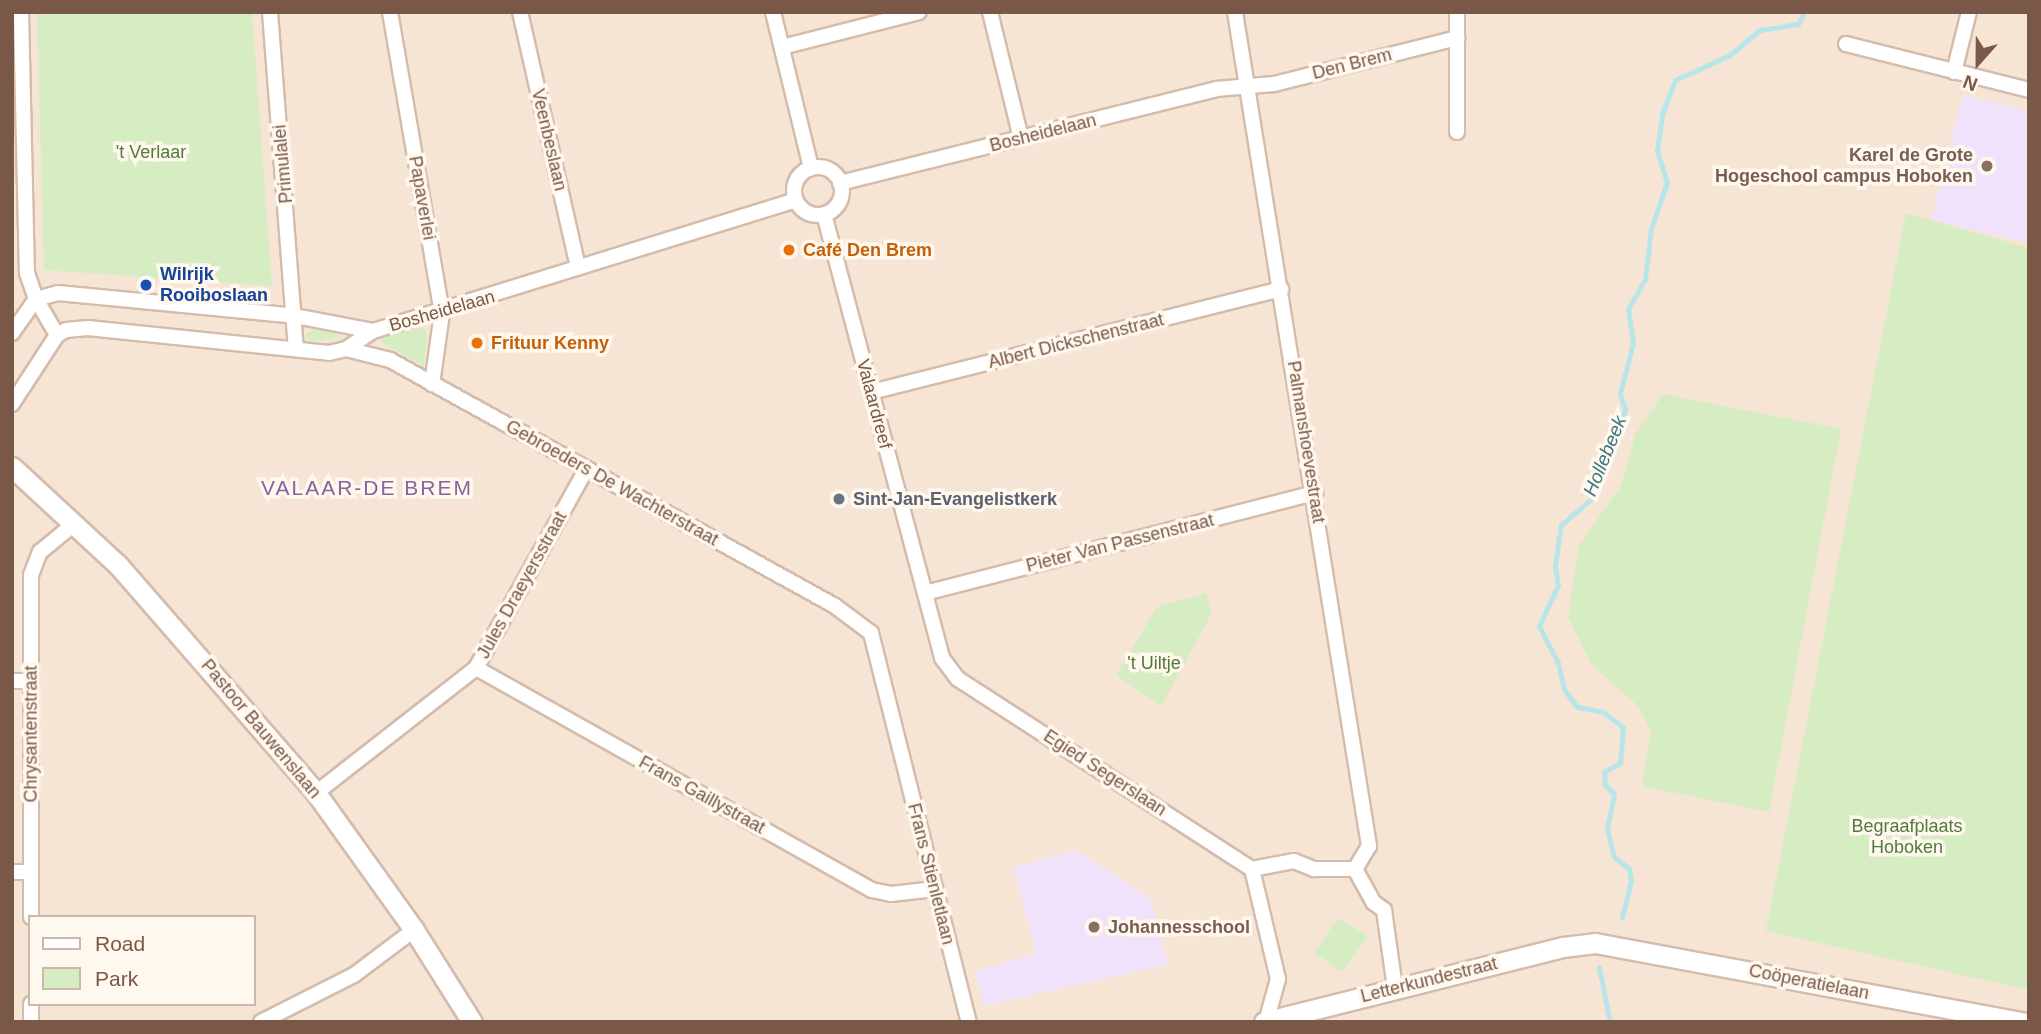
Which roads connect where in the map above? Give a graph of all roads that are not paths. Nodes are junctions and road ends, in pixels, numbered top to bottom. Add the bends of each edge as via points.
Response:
1 (21, 12) edge
2 (270, 12) edge
3 (390, 12) edge
4 (520, 12) edge
5 (773, 12) edge
6 (919, 12) edge
7 (990, 12) edge
8 (1235, 12) edge
9 (1457, 12) edge
10 (1969, 12) edge
11 (1457, 38) junction
12 (1846, 44) dead end
13 (782, 47) junction
14 (17, 64) edge
15 (1954, 72) junction
16 (1247, 88) junction
17 (2029, 90) edge
18 (1457, 132) dead end
19 (1021, 138) junction
20 (811, 168) junction
21 (840, 183) junction
22 (795, 200) junction
23 (824, 214) junction
24 (578, 268) junction
25 (1281, 289) junction
26 (36, 299) junction
27 (442, 313) junction
28 (296, 317) junction
29 (373, 331) junction
30 (12, 333) edge
31 (57, 335) junction
32 (296, 349) junction
33 (346, 349) junction
34 (432, 384) junction
35 (871, 392) junction
36 (12, 404) edge
37 (12, 467) edge
38 (585, 471) junction
39 (1315, 493) junction
40 (74, 524) junction
41 (925, 593) junction
42 (870, 633) joint
43 (476, 668) junction
44 (958, 679) joint
45 (12, 681) edge
46 (31, 681) junction
47 (316, 793) junction
48 (1252, 869) junction
49 (1355, 869) junction
50 (31, 872) junction
51 (12, 873) edge
52 (935, 889) junction
53 (31, 915) edge
54 (414, 930) junction
55 (1595, 943) joint
56 (1395, 988) junction
57 (1986, 1019) edge
58 (261, 1022) edge
59 (472, 1022) edge
60 (970, 1022) edge
61 (1265, 1022) edge
62 (2023, 1022) edge

1 - 14 street
2 - 28 street, Primulalei
3 - 27 street, Papaverlei
4 - 24 street, Veenbeslaan
5 - 13 street
6 - 13 street
7 - 19 street
8 - 16 street, Palmanshoevestraat
9 - 11 street
10 - 15 street
11 - 16 street, Den Brem
11 - 18 street
12 - 15 street
13 - 20 street
14 - 26 street via 27,273
15 - 17 street
16 - 19 street, Bosheidelaan via 1216,89
16 - 25 street, Palmanshoevestraat
19 - 21 street, Bosheidelaan
20 - 21 street via 831,171
20 - 22 street via 798,177
21 - 23 street via 837,206
22 - 23 street via 807,212
22 - 24 street, Bosheidelaan
23 - 35 street, Valaardreef
24 - 27 street, Bosheidelaan
25 - 35 street, Albert Dickschenstraat
25 - 39 street, Palmanshoevestraat
26 - 28 street, Bosheidelaan via 58,293
26 - 30 street
26 - 31 street
27 - 29 street, Bosheidelaan
27 - 34 street, Papaverlei
28 - 29 street, Bosheidelaan
28 - 32 street, Primulalei
29 - 33 street
31 - 32 street, Gebroeders De Wachterstraat via 88,328
31 - 36 street
32 - 33 street, Gebroeders De Wachterstraat
33 - 34 street, Gebroeders De Wachterstraat via 390,360
34 - 38 street, Gebroeders De Wachterstraat
35 - 41 street, Valaardreef
37 - 40 street, Pastoor Bauwenslaan
38 - 42 street, Gebroeders De Wachterstraat via 824,599
38 - 43 street, Jules Draeyersstraat
39 - 41 street, Pieter Van Passenstraat
39 - 49 street, Palmanshoevestraat via 1369,846
40 - 46 street, Chrysantenstraat via 40,552 31,575
40 - 47 street, Pastoor Bauwenslaan via 185,638
41 - 44 street, Valaardreef via 942,658
42 - 52 street, Frans Stienletlaan
43 - 47 street, Jules Draeyersstraat
43 - 52 street, Frans Gaillystraat via 872,890 891,894
44 - 48 street, Egied Segerslaan
45 - 46 street
46 - 50 street, Chrysantenstraat
47 - 54 street, Pastoor Bauwenslaan
48 - 49 street via 1294,861 1314,869
48 - 61 street via 1278,979
49 - 56 street via 1373,902 1384,910
50 - 51 street
50 - 53 street, Chrysantenstraat
52 - 60 street, Frans Stienletlaan
54 - 58 street via 354,975
54 - 59 street, Pastoor Bauwenslaan
55 - 56 street, Letterkundestraat
55 - 57 street, Coöperatielaan via 1640,947
56 - 61 street, Letterkundestraat
57 - 62 street, Coöperatielaan

